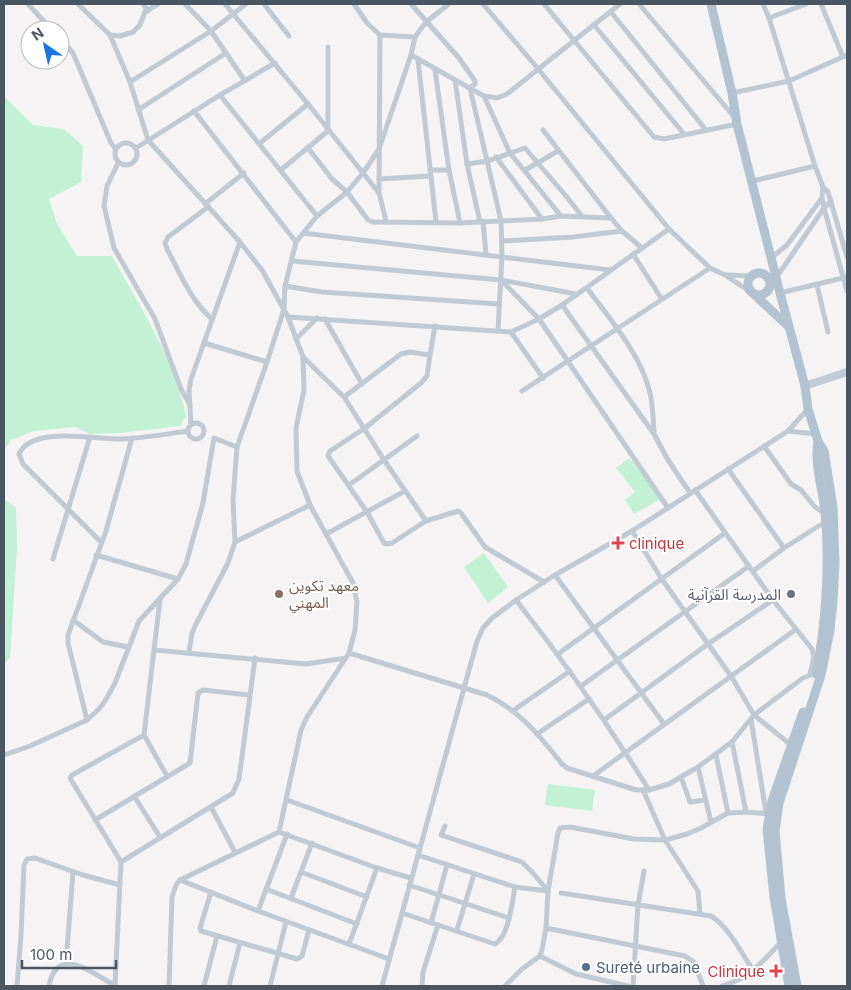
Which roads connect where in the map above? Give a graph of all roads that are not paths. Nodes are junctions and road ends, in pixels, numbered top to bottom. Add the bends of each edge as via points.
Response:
1 (28, 4) edge
2 (78, 4) edge
3 (142, 4) edge
4 (158, 4) edge
5 (185, 4) edge
6 (225, 4) edge
7 (246, 4) edge
8 (264, 4) edge
9 (354, 4) edge
10 (412, 4) edge
11 (449, 4) edge
12 (483, 4) edge
13 (544, 4) edge
14 (620, 4) edge
15 (638, 4) edge
16 (711, 4) edge
17 (763, 4) edge
18 (806, 4) edge
19 (821, 4) edge
20 (148, 10) junction
21 (610, 12) junction
22 (234, 14) junction
23 (769, 18) junction
24 (43, 20) edge
25 (426, 22) junction
26 (594, 25) junction
27 (211, 31) junction
28 (110, 34) junction
29 (380, 34) junction
30 (288, 36) dead end
31 (415, 37) junction
32 (575, 40) junction
33 (328, 46) dead end
34 (70, 50) edge
35 (226, 53) junction
36 (411, 55) junction
37 (845, 56) edge
38 (418, 60) junction
39 (275, 63) junction
40 (436, 70) junction
41 (539, 70) junction
42 (455, 80) junction
43 (245, 81) junction
44 (789, 81) junction
45 (130, 82) junction
46 (470, 88) junction
47 (732, 93) junction
48 (220, 95) junction
49 (484, 96) junction
50 (308, 104) junction
51 (138, 110) junction
52 (194, 111) junction
53 (737, 122) junction
54 (542, 130) dead end
55 (706, 130) junction
56 (328, 131) junction
57 (684, 134) junction
58 (148, 140) junction
59 (260, 143) junction
60 (116, 148) junction
61 (136, 148) junction
62 (308, 148) junction
63 (379, 149) junction
64 (558, 150) junction
65 (510, 153) junction
66 (496, 157) junction
67 (488, 160) junction
68 (538, 162) junction
69 (118, 163) junction
70 (467, 164) junction
71 (815, 166) junction
72 (282, 170) junction
73 (449, 170) junction
74 (525, 170) junction
75 (244, 173) junction
76 (363, 173) junction
77 (430, 173) junction
78 (378, 179) junction
79 (752, 181) junction
80 (823, 187) junction
81 (347, 192) junction
82 (828, 192) junction
83 (379, 193) junction
84 (822, 198) junction
85 (831, 201) junction
86 (206, 206) junction
87 (824, 208) junction
88 (317, 216) junction
89 (561, 216) junction
90 (580, 216) junction
91 (542, 218) junction
92 (611, 218) junction
93 (386, 221) junction
94 (501, 221) junction
95 (436, 222) junction
96 (482, 222) junction
97 (460, 223) junction
98 (669, 229) junction
99 (622, 231) junction
100 (303, 233) junction
101 (502, 241) junction
102 (240, 242) junction
103 (296, 242) junction
104 (787, 245) junction
105 (642, 248) junction
106 (486, 254) junction
107 (633, 254) junction
108 (793, 255) junction
109 (502, 256) junction
110 (847, 257) edge
111 (771, 258) junction
112 (292, 261) junction
113 (710, 268) junction
114 (610, 270) junction
115 (726, 274) junction
116 (754, 274) junction
117 (846, 278) edge
118 (501, 280) junction
119 (771, 280) junction
120 (816, 285) junction
121 (285, 286) junction
122 (587, 288) junction
123 (847, 291) edge
124 (780, 293) junction
125 (576, 294) junction
126 (754, 294) junction
127 (661, 298) junction
128 (499, 304) junction
129 (562, 305) junction
130 (284, 309) junction
131 (288, 317) junction
132 (317, 318) junction
133 (539, 318) junction
134 (212, 319) junction
135 (325, 319) junction
136 (435, 326) junction
137 (788, 326) junction
138 (616, 328) junction
139 (498, 330) junction
140 (511, 332) junction
141 (828, 332) dead end
142 (296, 339) junction
143 (204, 343) junction
144 (591, 344) junction
145 (430, 355) junction
146 (303, 357) junction
147 (568, 361) junction
148 (267, 362) junction
149 (847, 372) edge
150 (543, 378) junction
151 (362, 384) junction
152 (805, 386) junction
153 (522, 391) dead end
154 (344, 397) junction
155 (190, 405) junction
156 (808, 409) junction
157 (191, 425) junction
158 (365, 428) junction
159 (788, 431) junction
160 (188, 432) junction
161 (204, 434) junction
162 (654, 434) junction
163 (417, 436) dead end
164 (90, 437) junction
165 (817, 437) junction
166 (132, 438) junction
167 (214, 438) junction
168 (764, 446) junction
169 (237, 447) junction
170 (384, 460) junction
171 (728, 469) junction
172 (349, 485) junction
173 (695, 490) junction
174 (405, 491) junction
175 (690, 493) junction
176 (310, 505) junction
177 (668, 508) junction
178 (69, 510) junction
179 (367, 512) junction
180 (825, 518) junction
181 (426, 521) junction
182 (632, 531) junction
183 (725, 533) junction
184 (326, 534) junction
185 (101, 542) junction
186 (235, 542) junction
187 (784, 548) junction
188 (96, 555) junction
189 (53, 559) dead end
190 (751, 568) junction
191 (555, 575) junction
192 (178, 578) junction
193 (661, 578) junction
194 (830, 581) junction
195 (544, 582) junction
196 (160, 599) junction
197 (516, 600) junction
198 (772, 600) junction
199 (685, 610) junction
200 (73, 620) junction
201 (593, 628) junction
202 (795, 630) junction
203 (708, 644) junction
204 (128, 647) junction
205 (154, 650) junction
206 (190, 653) junction
207 (558, 654) junction
208 (348, 655) junction
209 (255, 658) junction
210 (616, 660) junction
211 (570, 671) junction
212 (813, 673) junction
213 (731, 676) junction
214 (580, 686) junction
215 (465, 688) junction
216 (642, 694) junction
217 (249, 695) junction
218 (589, 699) junction
219 (514, 710) junction
220 (753, 717) junction
221 (87, 720) junction
222 (604, 720) junction
223 (664, 724) junction
224 (537, 734) junction
225 (144, 735) junction
226 (732, 742) junction
227 (791, 745) junction
228 (626, 752) junction
229 (716, 755) junction
230 (4, 756) edge
231 (698, 768) junction
232 (167, 776) junction
233 (593, 776) junction
234 (681, 777) junction
235 (643, 790) junction
236 (649, 790) junction
237 (134, 796) junction
238 (287, 800) junction
239 (705, 800) junction
240 (211, 807) junction
241 (746, 812) junction
242 (728, 813) junction
243 (771, 814) junction
244 (95, 820) junction
245 (711, 822) junction
246 (445, 826) dead end
247 (280, 832) junction
248 (287, 834) junction
249 (160, 837) junction
250 (665, 840) junction
251 (312, 843) junction
252 (420, 848) junction
253 (235, 852) junction
254 (418, 855) junction
255 (121, 862) junction
256 (448, 866) junction
257 (378, 868) junction
258 (644, 871) dead end
259 (74, 872) junction
260 (301, 872) junction
261 (474, 874) junction
262 (411, 878) junction
263 (180, 880) junction
264 (120, 885) junction
265 (409, 885) junction
266 (516, 887) junction
267 (266, 889) junction
268 (548, 891) junction
269 (211, 892) junction
270 (561, 893) dead end
271 (439, 894) junction
272 (367, 897) junction
273 (291, 898) junction
274 (465, 903) junction
275 (638, 905) junction
276 (258, 911) junction
277 (402, 913) junction
278 (700, 914) junction
279 (509, 918) junction
280 (286, 922) junction
281 (431, 923) junction
282 (357, 924) junction
283 (438, 924) junction
284 (546, 928) junction
285 (309, 930) junction
286 (457, 930) junction
287 (217, 936) junction
288 (781, 942) junction
289 (240, 943) junction
290 (349, 944) junction
291 (635, 945) junction
292 (278, 953) junction
293 (540, 956) junction
294 (389, 959) junction
295 (66, 963) junction
296 (753, 970) junction
297 (738, 984) edge
298 (17, 986) edge
299 (49, 986) edge
300 (116, 986) edge
301 (169, 986) edge
302 (204, 986) edge
303 (229, 986) edge
304 (270, 986) edge
305 (382, 986) edge
306 (422, 986) edge
307 (505, 986) edge
308 (628, 986) edge
309 (633, 986) edge
310 (703, 986) edge
311 (722, 986) edge
312 (789, 986) edge
313 (797, 986) edge

1 - 24 street
2 - 28 street
3 - 20 street
4 - 20 street
5 - 27 street
6 - 22 street
7 - 22 street
8 - 30 street
9 - 29 street
10 - 25 street
11 - 25 street
12 - 41 street
13 - 32 street
14 - 21 street
15 - 53 street
16 - 47 main road
17 - 23 street
18 - 23 street
19 - 37 street
20 - 28 street via 133,32 120,36
21 - 26 street
21 - 55 street
22 - 27 street
22 - 39 street
23 - 44 street
25 - 31 street
25 - 46 street via 469,70 475,82
26 - 32 street
26 - 57 street
27 - 35 street
27 - 45 street
28 - 45 street
29 - 31 street
29 - 63 street
31 - 36 street
32 - 41 street
32 - 57 street via 654,137 664,139
33 - 56 street
34 - 60 street
35 - 43 street
35 - 51 street
36 - 38 street
36 - 63 street
37 - 44 street
38 - 40 street
38 - 77 street
39 - 43 street
39 - 50 street
40 - 42 street
40 - 73 street
41 - 49 street via 502,97
41 - 98 street
42 - 46 street
42 - 70 street
43 - 48 street
44 - 47 street
44 - 71 street
45 - 51 street
46 - 49 street
46 - 67 street
47 - 53 main road
48 - 52 street
48 - 59 street
49 - 65 street
50 - 56 street
50 - 59 street
51 - 58 street
52 - 58 street
52 - 75 street
53 - 55 street
53 - 79 main road
54 - 64 street
55 - 57 street
56 - 62 street
56 - 76 street
58 - 61 street
58 - 86 street
59 - 72 street
60 - 61 street via 126,142
60 - 69 street via 114,156
61 - 69 street via 137,155 132,164
62 - 72 street
62 - 81 street via 332,179
63 - 76 street
63 - 78 street
64 - 68 street
64 - 92 street
65 - 66 street
65 - 68 street via 525,148
65 - 74 street
66 - 67 street
66 - 91 street
67 - 70 street
67 - 94 street
68 - 74 street
68 - 90 street
69 - 155 street via 107,186 104,206 114,248 155,319
70 - 96 street
71 - 79 street
71 - 80 street
72 - 88 street
73 - 77 street
73 - 97 street
74 - 89 street
75 - 86 street
75 - 103 street
76 - 81 street
76 - 83 street
77 - 78 street
77 - 95 street
78 - 83 street
79 - 111 main road
80 - 82 street
80 - 84 street
81 - 88 street
81 - 93 street via 368,220
82 - 84 street
82 - 85 street
83 - 93 street
84 - 87 street
84 - 104 street
85 - 87 street
85 - 110 street
86 - 102 street
86 - 134 street via 165,243 190,291
87 - 108 street
87 - 117 street
88 - 100 street
89 - 90 street
89 - 91 street
90 - 92 street
91 - 94 street
92 - 99 street
93 - 95 street
94 - 96 street
94 - 101 street
95 - 97 street
96 - 97 street
96 - 106 street
98 - 105 street
98 - 113 street
99 - 101 street
99 - 105 street
100 - 103 street
100 - 106 street
101 - 109 street
102 - 130 street via 262,270
102 - 134 street
103 - 112 street
104 - 108 street
104 - 111 street
105 - 107 street
106 - 109 street
107 - 114 street
107 - 127 street
108 - 119 street
109 - 114 street
109 - 118 street
111 - 116 main road
111 - 119 main road
112 - 118 street
112 - 121 street
113 - 115 street
113 - 127 street
114 - 122 street
115 - 116 street
115 - 126 street
116 - 119 main road via 760,272
116 - 126 main road via 748,286
117 - 120 street
117 - 123 street
118 - 125 street
118 - 128 street
118 - 133 street
119 - 124 main road
119 - 126 main road via 767,293
120 - 124 street
120 - 141 street
121 - 128 street via 322,292
121 - 130 street
122 - 125 street
122 - 138 street
124 - 137 main road
125 - 129 street
126 - 137 main road
127 - 138 street
128 - 139 street
129 - 133 street
129 - 144 street
130 - 131 street
130 - 148 street
131 - 132 street
131 - 142 street
132 - 135 street
132 - 142 street
133 - 140 street
133 - 147 street
134 - 143 street
135 - 136 street
135 - 151 street
136 - 139 street
136 - 145 street
137 - 152 main road
138 - 144 street
138 - 162 street via 644,375 650,393
139 - 140 street
140 - 150 street
142 - 146 street
143 - 148 street
143 - 155 street via 190,385
144 - 147 street
144 - 162 street
145 - 151 street via 406,352
145 - 158 street via 427,376 422,383
146 - 154 street
146 - 176 street via 304,390 296,428 297,471
147 - 150 street
147 - 177 street
148 - 169 street
149 - 152 main road
150 - 153 street
151 - 154 street
152 - 156 main road
154 - 158 street
155 - 157 street
156 - 159 street
156 - 165 main road
157 - 160 street
157 - 161 street via 201,424
158 - 170 street
158 - 172 street via 328,453
159 - 165 street
159 - 168 street
160 - 161 street via 197,440
160 - 166 street
161 - 167 street
162 - 175 street
163 - 170 street
164 - 166 street
164 - 178 street
164 - 178 street via 72,435 40,439 26,445 19,454 23,464
165 - 180 main road via 816,453
165 - 194 main road via 824,451 833,507
166 - 185 street
167 - 169 street
167 - 192 street via 203,503 186,564
168 - 171 street
168 - 180 street via 791,484 801,490
169 - 186 street via 233,500
170 - 172 street
170 - 174 street
171 - 173 street
171 - 187 street
172 - 179 street
173 - 175 street
173 - 183 street
174 - 179 street
174 - 181 street
175 - 177 street
176 - 184 street
176 - 186 street
177 - 182 street
178 - 185 street
178 - 189 street
179 - 181 street via 386,544
179 - 184 street
180 - 187 street
180 - 194 main road
181 - 195 street via 458,511 485,547
182 - 191 street
182 - 193 street
183 - 190 street
183 - 193 street
184 - 208 street via 353,583 356,595 357,619
185 - 188 street
186 - 206 street via 228,563 192,633
187 - 190 street
188 - 192 street
188 - 200 street
190 - 198 street
190 - 199 street
191 - 195 street
191 - 201 street
192 - 196 street
193 - 199 street
193 - 201 street
194 - 212 main road via 821,644
194 - 243 main road via 830,630 821,675 779,803
195 - 197 street
196 - 204 street via 139,621
196 - 205 street
197 - 207 street
197 - 215 street via 483,628
198 - 202 street
198 - 203 street
199 - 203 street
199 - 210 street
200 - 204 street via 104,642
200 - 221 street via 68,643
201 - 207 street
201 - 210 street
202 - 212 street via 813,651
202 - 213 street
203 - 213 street
203 - 216 street
204 - 221 street via 109,694
205 - 206 street
205 - 225 street
206 - 209 street
207 - 211 street
208 - 209 street via 306,664
208 - 215 street
208 - 238 street via 303,724
209 - 217 street
210 - 214 street
210 - 216 street
211 - 214 street
211 - 219 street
212 - 220 street
212 - 227 main road
213 - 220 street
213 - 223 street
214 - 218 street
215 - 219 street via 487,695
215 - 252 street
216 - 222 street
216 - 223 street
217 - 232 street via 200,691 190,763
217 - 240 street via 238,784 233,793
218 - 222 street
218 - 224 street
219 - 224 street
220 - 226 street
220 - 227 street
220 - 243 street
221 - 230 street
222 - 228 street
223 - 228 street
224 - 233 street via 562,764
225 - 232 street
225 - 244 street via 70,778
226 - 229 street
226 - 241 street
227 - 243 main road
228 - 233 street
228 - 236 street
229 - 231 street
229 - 242 street
231 - 234 street
231 - 239 street
232 - 237 street
233 - 235 street
234 - 236 street
234 - 239 street via 690,802
235 - 236 street
235 - 250 street
237 - 244 street
237 - 249 street
238 - 247 street
238 - 252 street
239 - 245 street
240 - 249 street
240 - 253 street
241 - 242 street
241 - 243 street
242 - 245 street
243 - 288 main road via 767,841
243 - 313 main road via 781,898
244 - 255 street
245 - 250 street
246 - 268 street via 441,835 522,862
247 - 248 street
247 - 253 street
248 - 251 street
248 - 267 street
249 - 255 street
250 - 268 street via 634,839 565,826 560,828
250 - 278 street via 698,891
251 - 257 street
251 - 260 street
252 - 254 street
253 - 263 street
254 - 256 street
254 - 262 street
255 - 264 street
256 - 261 street
256 - 271 street
257 - 262 street
257 - 272 street
258 - 275 street
259 - 264 street
259 - 295 street
259 - 298 street via 35,858 25,861
260 - 272 street
260 - 273 street
261 - 266 street
261 - 274 street
262 - 265 street
263 - 269 street
263 - 301 street via 172,897
264 - 300 street
265 - 271 street
265 - 277 street
266 - 268 street
266 - 279 street
267 - 273 street
267 - 276 street
268 - 284 street
269 - 276 street
269 - 287 street via 200,929
270 - 275 street
271 - 274 street
271 - 281 street
272 - 282 street
273 - 282 street
274 - 279 street
274 - 286 street
275 - 278 street
275 - 291 street
276 - 280 street
277 - 281 street
277 - 294 street
278 - 296 street via 718,920
279 - 286 street via 502,938 496,944
280 - 285 street
280 - 292 street
281 - 283 street
282 - 290 street
283 - 286 street
283 - 306 street via 423,972
284 - 291 street
284 - 293 street
285 - 290 street
285 - 292 street via 300,958
287 - 289 street
287 - 302 street
288 - 296 street
288 - 312 main road
289 - 292 street
289 - 303 street
290 - 294 street
291 - 309 street
291 - 310 street via 691,959
292 - 304 street
293 - 307 street
293 - 308 street via 576,974
294 - 305 street
295 - 299 street via 56,968
295 - 300 street via 79,966
296 - 297 street
297 - 311 street

